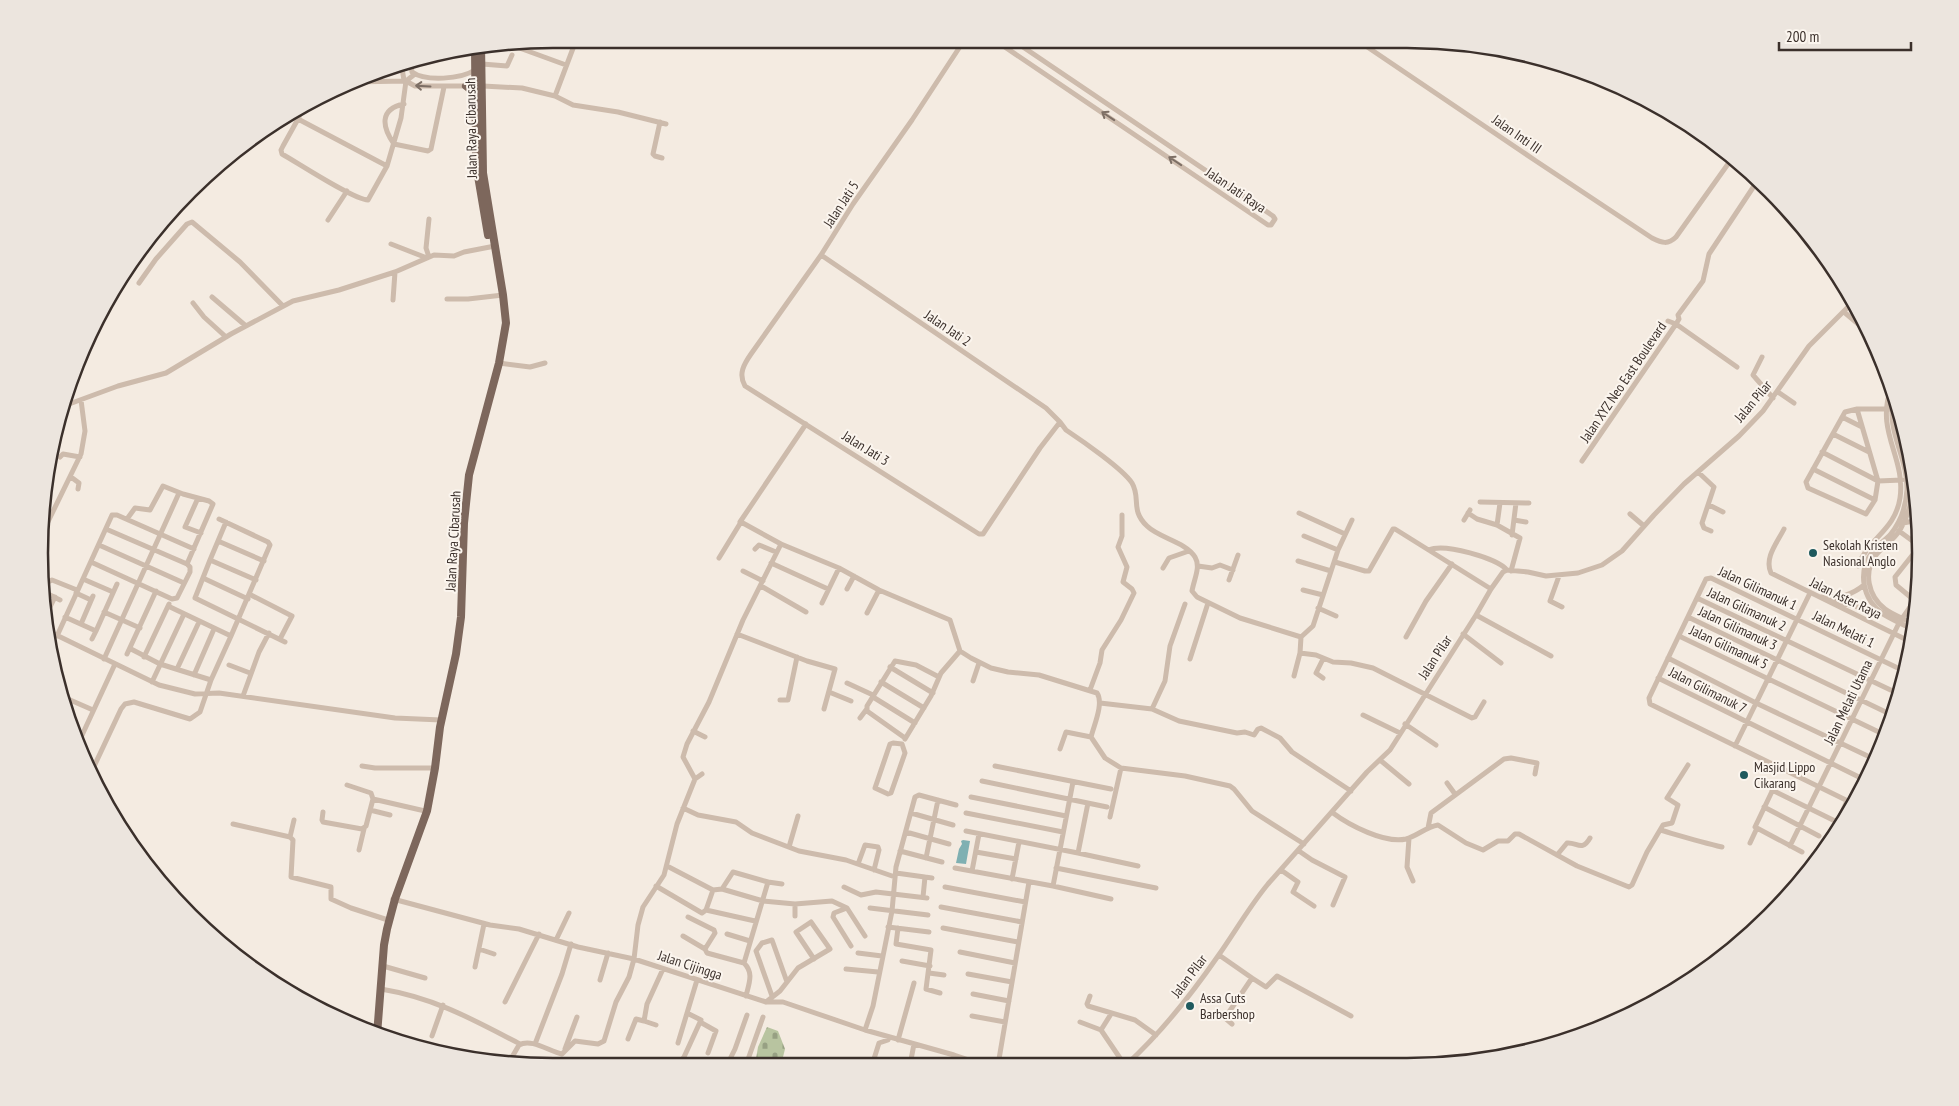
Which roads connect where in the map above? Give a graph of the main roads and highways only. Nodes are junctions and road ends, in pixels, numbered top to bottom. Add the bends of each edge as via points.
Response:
1 (481, 53) edge
2 (475, 54) edge
3 (465, 86) road end
4 (478, 88) junction
5 (502, 295) junction
6 (440, 723) junction
7 (438, 737) junction
8 (394, 899) junction
9 (378, 1027) edge
10 (378, 1027) edge

1 - 4 main road, Jalan Raya Cibarusah
2 - 4 main road, Jalan Raya Cibarusah
3 - 4 main road
4 - 5 main road, Jalan Raya Cibarusah via 475,131 478,180
5 - 6 main road, Jalan Raya Cibarusah via 502,338 468,475 458,628
5 - 6 main road, Jalan Raya Cibarusah via 506,323 499,363 469,475 460,628
6 - 7 main road, Jalan Raya Cibarusah
7 - 8 main road, Jalan Raya Cibarusah via 425,811
7 - 8 main road, Jalan Raya Cibarusah via 436,768 426,812
8 - 9 main road, Jalan Raya Cibarusah via 383,945
8 - 10 main road, Jalan Raya Cibarusah via 386,937

